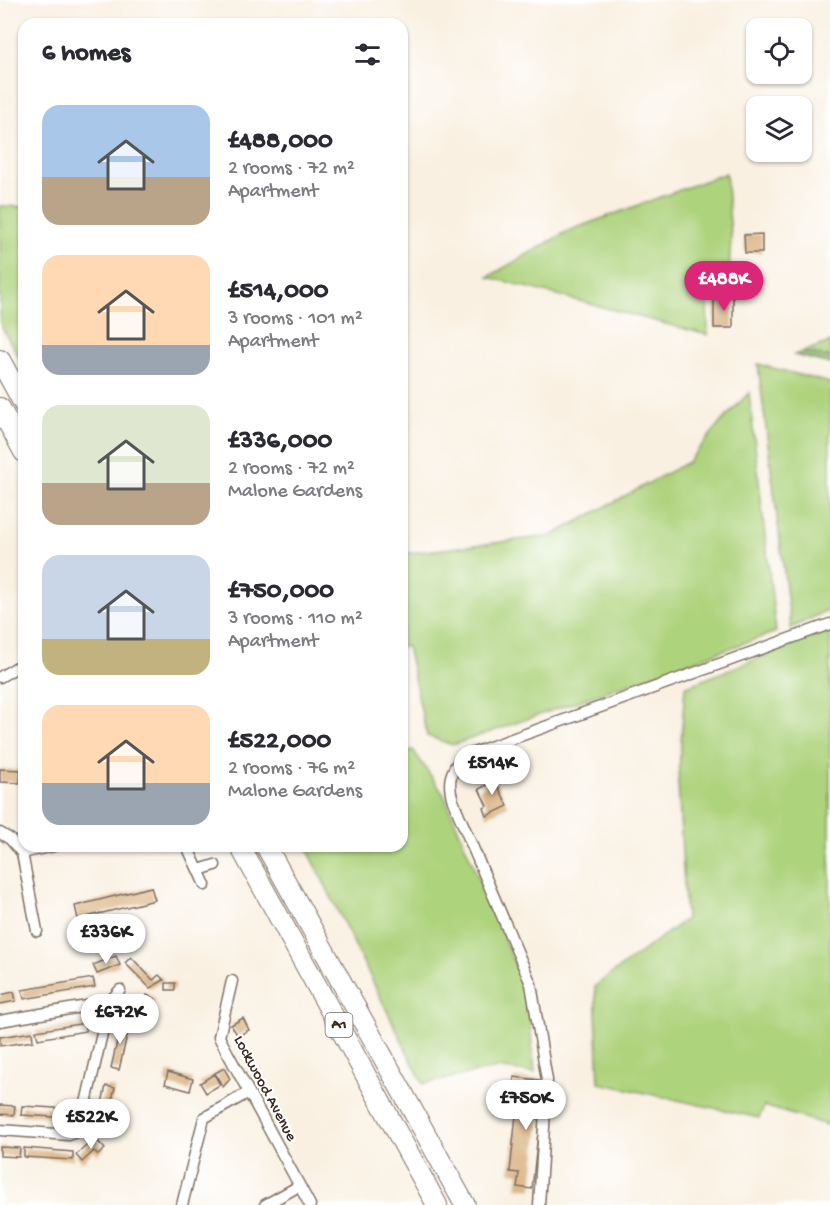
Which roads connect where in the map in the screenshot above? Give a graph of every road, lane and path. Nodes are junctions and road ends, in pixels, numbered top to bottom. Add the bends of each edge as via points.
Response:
1 (0, 360) edge
2 (18, 393) edge
3 (0, 408) edge
4 (18, 441) edge
5 (830, 624) edge
6 (17, 667) dead end
7 (0, 677) edge
8 (0, 833) edge
9 (18, 848) edge
10 (27, 852) edge
11 (191, 852) edge
12 (243, 852) edge
13 (269, 852) edge
14 (22, 853) joint
15 (215, 865) dead end
16 (199, 870) junction
17 (205, 885) dead end
18 (37, 931) dead end
19 (232, 981) dead end
20 (120, 990) dead end
21 (103, 1009) junction
22 (0, 1021) edge
23 (249, 1092) junction
24 (0, 1130) edge
25 (299, 1186) junction
26 (183, 1200) edge
27 (464, 1203) edge
28 (264, 1205) edge
29 (310, 1205) edge
30 (437, 1205) edge
31 (539, 1205) edge

1 - 2 highway
3 - 4 highway
5 - 31 street via 462,757 451,771 449,788 453,801 531,984 547,1080
6 - 7 street
8 - 9 street
10 - 14 street
11 - 16 street
12 - 30 highway, A1
13 - 27 highway, A1
14 - 18 street
15 - 16 street
16 - 17 street
19 - 23 street, Lockwood Avenue via 219,1038
20 - 21 street
21 - 22 street via 87,1006
21 - 24 street via 106,1016 81,1125 69,1134
23 - 25 street, Lockwood Avenue
23 - 26 street via 204,1118
25 - 28 street
25 - 29 street, Lockwood Avenue

